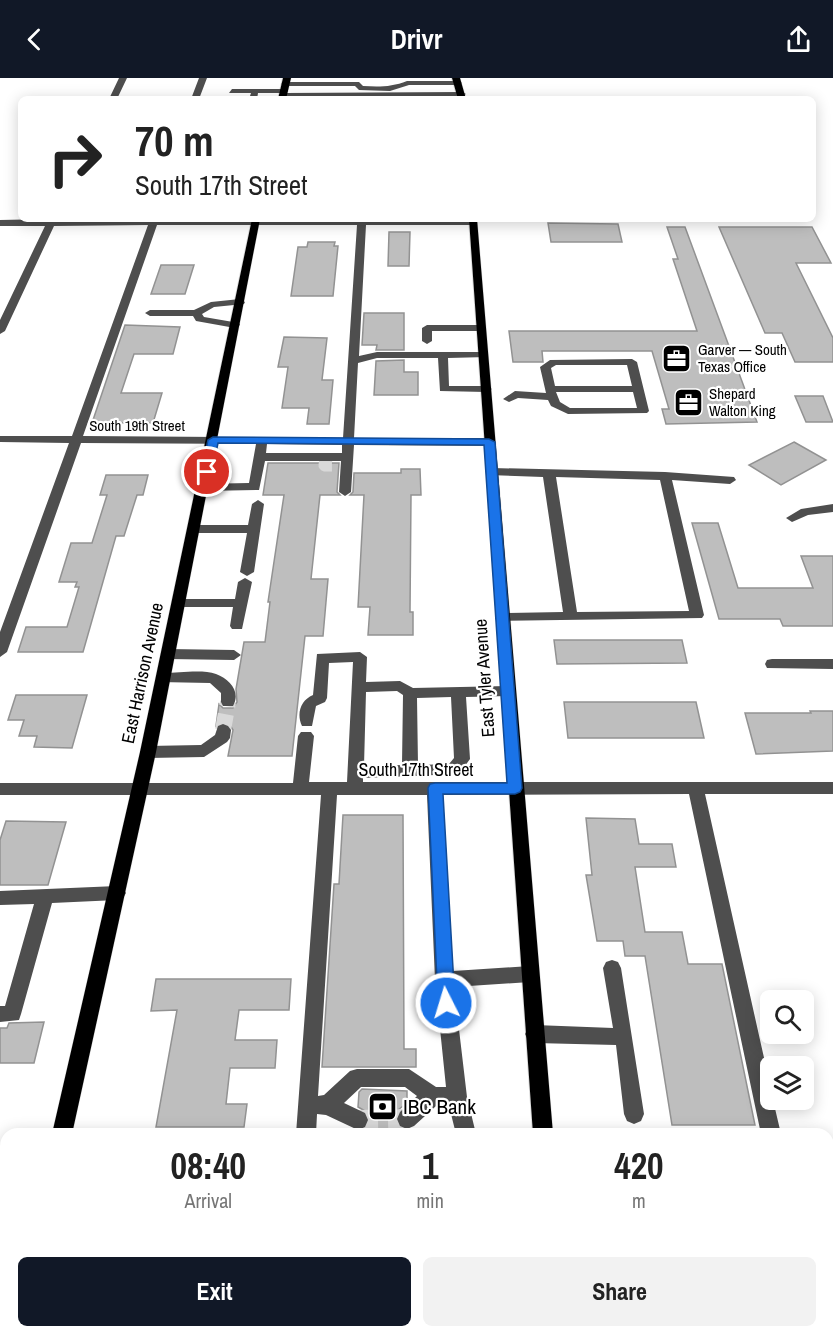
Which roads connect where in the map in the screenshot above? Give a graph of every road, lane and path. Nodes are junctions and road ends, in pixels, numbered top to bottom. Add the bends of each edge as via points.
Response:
1 (123, 78) edge
2 (203, 78) edge
3 (457, 81) edge
4 (284, 89) edge
5 (232, 92) dead end
6 (254, 95) edge
7 (114, 96) edge
8 (196, 96) edge
9 (331, 96) edge
10 (462, 96) edge
11 (26, 222) edge
12 (52, 222) edge
13 (155, 222) edge
14 (256, 222) edge
15 (362, 222) edge
16 (473, 222) edge
17 (0, 223) edge
18 (240, 302) junction
19 (150, 313) dead end
20 (196, 313) junction
21 (426, 315) dead end
22 (235, 325) junction
23 (427, 328) junction
24 (481, 328) junction
25 (0, 331) edge
26 (427, 341) dead end
27 (443, 355) junction
28 (483, 355) junction
29 (353, 361) junction
30 (638, 389) junction
31 (486, 394) junction
32 (548, 395) junction
33 (0, 439) edge
34 (78, 439) junction
35 (213, 440) junction
36 (262, 440) junction
37 (304, 441) junction
38 (348, 441) junction
39 (489, 442) junction
40 (259, 457) junction
41 (301, 457) junction
42 (344, 462) junction
43 (492, 472) junction
44 (549, 474) junction
45 (665, 476) junction
46 (730, 480) dead end
47 (203, 487) junction
48 (345, 492) dead end
49 (258, 504) dead end
50 (833, 508) edge
51 (792, 518) dead end
52 (194, 529) junction
53 (254, 529) junction
54 (179, 603) junction
55 (241, 603) junction
56 (571, 616) junction
57 (502, 618) junction
58 (237, 626) dead end
59 (0, 652) edge
60 (168, 654) junction
61 (234, 655) dead end
62 (772, 664) dead end
63 (833, 664) edge
64 (164, 678) junction
65 (358, 687) junction
66 (508, 691) junction
67 (458, 692) junction
68 (410, 693) junction
69 (228, 702) tunnel mouth
70 (223, 730) tunnel mouth
71 (148, 752) junction
72 (410, 771) junction
73 (356, 772) junction
74 (140, 788) junction
75 (300, 788) junction
76 (329, 788) junction
77 (435, 788) junction
78 (515, 788) junction
79 (696, 788) junction
80 (833, 788) edge
81 (0, 789) edge
82 (355, 789) junction
83 (117, 893) junction
84 (45, 896) junction
85 (0, 898) edge
86 (612, 968) dead end
87 (530, 974) junction
88 (444, 980) junction
89 (0, 1014) edge
90 (535, 1034) junction
91 (624, 1037) junction
92 (432, 1096) junction
93 (457, 1097) junction
94 (318, 1105) junction
95 (634, 1114) dead end
96 (407, 1119) tunnel mouth
97 (358, 1120) tunnel mouth
98 (63, 1128) edge
99 (308, 1128) edge
100 (465, 1128) edge
101 (543, 1128) edge
102 (770, 1128) edge

1 - 7 street
2 - 8 street
3 - 4 street via 407,83 394,88 359,88 359,84
3 - 10 main road
4 - 6 street
4 - 9 street
5 - 6 street
11 - 17 street
12 - 25 street
13 - 34 street
14 - 18 main road, East Harrison Avenue
15 - 29 street
16 - 24 main road, East Tyler Avenue
18 - 20 street via 214,304
18 - 22 main road, East Harrison Avenue
19 - 20 street
20 - 22 street via 200,319
21 - 23 street
22 - 35 main road, East Harrison Avenue
23 - 24 street
23 - 26 street
24 - 28 main road, East Tyler Avenue
27 - 28 street
27 - 29 street via 377,355
27 - 31 street via 444,389
28 - 31 main road, East Tyler Avenue
29 - 38 street
30 - 32 street
30 - 32 street via 644,411 568,411
30 - 32 street via 632,362 554,363 545,367
31 - 32 street via 516,402
31 - 39 main road, East Tyler Avenue
33 - 34 street, South 19th Street
34 - 35 street, South 19th Street
34 - 59 street
35 - 36 street, South 19th Street
35 - 47 main road, East Harrison Avenue
36 - 37 street, South 19th Street
36 - 40 street
37 - 38 street, South 19th Street
37 - 41 street
38 - 39 street, South 19th Street
38 - 42 street
39 - 43 main road, East Tyler Avenue
40 - 41 street
40 - 47 street via 255,487
41 - 42 street
42 - 48 street
43 - 44 street
43 - 57 main road, East Tyler Avenue
44 - 45 street
44 - 56 street
45 - 46 street
45 - 56 street via 697,615
47 - 52 main road, East Harrison Avenue
49 - 53 street
50 - 51 street
52 - 53 street
52 - 54 main road, East Harrison Avenue
53 - 55 street
54 - 55 street
54 - 60 main road, East Harrison Avenue
55 - 58 street
56 - 57 street
57 - 66 main road, East Tyler Avenue
60 - 61 street
60 - 64 main road, East Harrison Avenue
62 - 63 street
64 - 69 street via 213,678 229,691
64 - 71 main road, East Harrison Avenue
65 - 68 street via 400,686
65 - 73 street
65 - 75 street via 360,657 322,658 320,698 309,703
66 - 67 street
66 - 78 main road, East Tyler Avenue
67 - 68 street
67 - 72 street via 462,759 453,770
68 - 72 street
70 - 71 street via 222,738 204,751
71 - 74 main road, East Harrison Avenue
72 - 73 street
73 - 82 street
74 - 75 street, South 17th Street
74 - 81 street, South 17th Street
74 - 83 main road, East Harrison Avenue
75 - 76 street, South 17th Street
76 - 82 street, South 17th Street
76 - 94 street
77 - 78 street, South 17th Street
77 - 82 street, South 17th Street
77 - 88 street
78 - 79 street, South 17th Street
78 - 87 main road, East Tyler Avenue
79 - 80 street, South 17th Street
79 - 102 street
83 - 84 street
83 - 98 main road, East Harrison Avenue
84 - 85 street
84 - 89 street via 12,1014
86 - 91 street
87 - 88 street
87 - 90 main road, East Tyler Avenue
88 - 93 street
90 - 91 street
90 - 101 main road, East Tyler Avenue
91 - 95 street
92 - 93 street
92 - 94 street via 409,1078 357,1078
92 - 96 street
93 - 100 street
94 - 97 street
94 - 99 street

